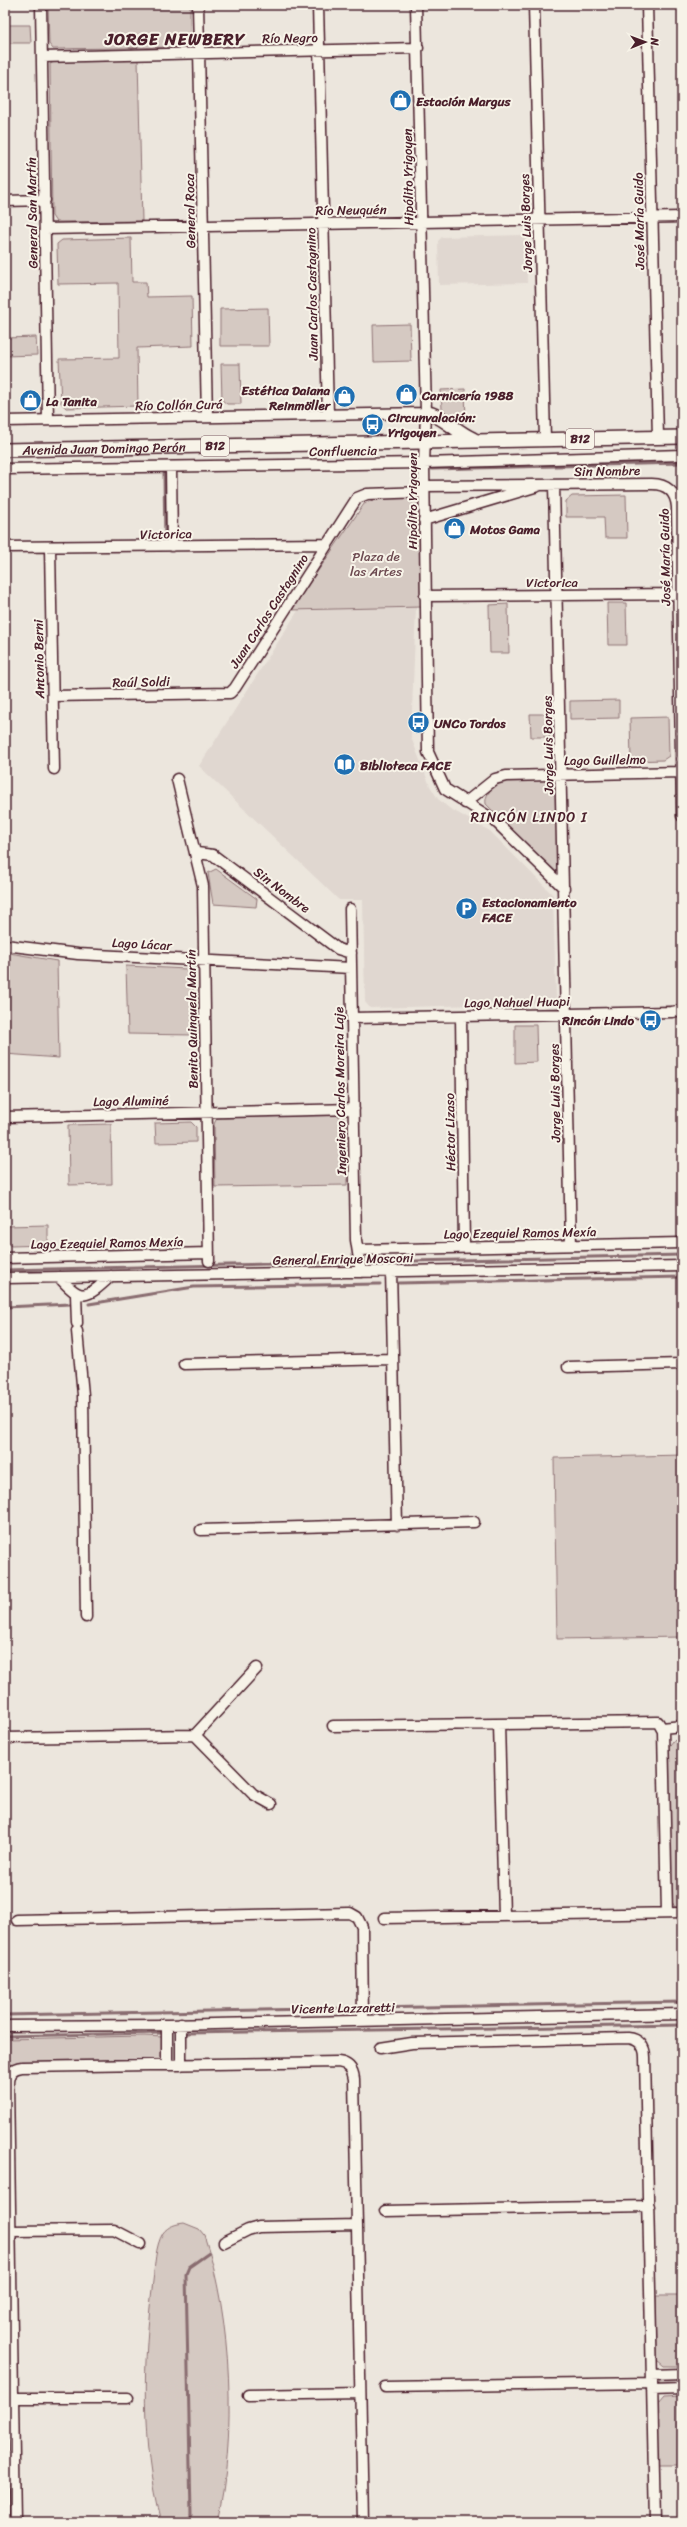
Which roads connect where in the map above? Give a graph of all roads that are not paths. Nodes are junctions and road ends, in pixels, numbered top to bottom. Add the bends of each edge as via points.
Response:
1 (41, 5) edge
2 (198, 5) edge
3 (318, 5) edge
4 (416, 5) edge
5 (534, 5) edge
6 (647, 5) edge
7 (418, 48) junction
8 (319, 50) junction
9 (199, 53) junction
10 (42, 57) junction
11 (45, 200) junction
12 (5, 201) edge
13 (652, 217) junction
14 (682, 217) edge
15 (539, 220) junction
16 (422, 222) junction
17 (323, 224) junction
18 (203, 226) junction
19 (45, 229) junction
20 (426, 413) junction
21 (328, 415) junction
22 (207, 417) junction
23 (48, 420) junction
24 (5, 421) edge
25 (658, 437) junction
26 (682, 437) edge
27 (545, 439) junction
28 (478, 441) junction
29 (426, 442) junction
30 (5, 450) edge
31 (682, 455) edge
32 (424, 462) junction
33 (171, 467) junction
34 (5, 469) edge
35 (542, 485) junction
36 (554, 485) junction
37 (424, 489) junction
38 (670, 490) joint
39 (680, 517) edge
40 (424, 520) junction
41 (327, 544) junction
42 (172, 546) junction
43 (5, 547) edge
44 (50, 548) junction
45 (557, 594) junction
46 (678, 594) junction
47 (425, 596) junction
48 (230, 693) joint
49 (53, 696) junction
50 (54, 769) dead end
51 (681, 772) edge
52 (562, 774) junction
53 (177, 780) dead end
54 (465, 803) junction
55 (682, 816) edge
56 (197, 853) junction
57 (564, 888) junction
58 (350, 909) dead end
59 (5, 945) edge
60 (351, 953) junction
61 (204, 961) junction
62 (351, 968) junction
63 (682, 1010) edge
64 (566, 1014) junction
65 (461, 1016) junction
66 (352, 1018) junction
67 (354, 1109) junction
68 (207, 1112) junction
69 (5, 1117) edge
70 (682, 1243) edge
71 (571, 1245) junction
72 (464, 1248) junction
73 (358, 1250) junction
74 (209, 1257) joint
75 (5, 1258) edge
76 (682, 1266) edge
77 (391, 1271) junction
78 (361, 1272) junction
79 (112, 1276) junction
80 (59, 1277) junction
81 (5, 1278) edge
82 (76, 1294) junction
83 (393, 1359) junction
84 (184, 1364) dead end
85 (682, 1364) edge
86 (568, 1367) dead end
87 (474, 1522) dead end
88 (397, 1525) junction
89 (201, 1530) dead end
90 (86, 1617) dead end
91 (257, 1668) dead end
92 (499, 1724) junction
93 (333, 1726) dead end
94 (682, 1726) edge
95 (662, 1728) junction
96 (195, 1735) junction
97 (5, 1738) edge
98 (271, 1804) dead end
99 (666, 1913) junction
100 (682, 1913) edge
101 (504, 1916) junction
102 (384, 1918) dead end
103 (17, 1920) dead end
104 (682, 2014) edge
105 (363, 2021) junction
106 (180, 2024) junction
107 (167, 2025) junction
108 (5, 2026) edge
109 (380, 2048) dead end
110 (167, 2065) junction
111 (181, 2065) junction
112 (649, 2206) junction
113 (385, 2211) dead end
114 (357, 2225) junction
115 (10, 2231) junction
116 (224, 2242) dead end
117 (141, 2244) dead end
118 (682, 2374) edge
119 (652, 2382) junction
120 (385, 2386) dead end
121 (682, 2389) edge
122 (360, 2393) junction
123 (248, 2395) dead end
124 (13, 2398) junction
125 (128, 2398) dead end
126 (15, 2522) edge
127 (363, 2522) edge
128 (655, 2522) edge

1 - 10 street, General San Martín
2 - 9 street, General Roca
3 - 8 street, Juan Carlos Castagnino
4 - 7 street, Hipólito Yrigoyen
5 - 15 street, Jorge Luis Borges
6 - 13 street, José María Guido
7 - 8 street, Río Negro
7 - 16 street, Hipólito Yrigoyen
8 - 9 street, Río Negro
8 - 17 street, Juan Carlos Castagnino
9 - 10 street, Río Negro
9 - 18 street, General Roca
10 - 11 street, General San Martín
11 - 12 street
11 - 19 street, General San Martín
13 - 14 street, Río Neuquén
13 - 15 street, Río Neuquén
13 - 25 street, José María Guido
15 - 16 street, Río Neuquén
15 - 27 street, Jorge Luis Borges
16 - 17 street, Río Neuquén
16 - 20 street, Hipólito Yrigoyen
17 - 18 street, Río Neuquén
17 - 21 street, Juan Carlos Castagnino
18 - 19 street, Río Neuquén
18 - 22 street, General Roca
19 - 23 street, General San Martín
20 - 21 street, Río Collón Curá
20 - 28 main road via 437,415 460,433
20 - 29 street, Hipólito Yrigoyen
21 - 22 street, Río Collón Curá
22 - 23 street, Río Collón Curá
23 - 24 street, Río Collón Curá
25 - 26 main road, Avenida Juan Domingo Perón / B12
25 - 27 main road, Avenida Juan Domingo Perón / B12
27 - 28 main road, Avenida Juan Domingo Perón / B12
28 - 29 main road, Avenida Juan Domingo Perón / B12
29 - 30 main road, Avenida Juan Domingo Perón / B12
29 - 32 street, Hipólito Yrigoyen
31 - 32 street, Confluencia
32 - 33 street, Confluencia
32 - 37 street, Hipólito Yrigoyen
33 - 34 street, Confluencia
33 - 42 street
35 - 36 street, Sin Nombre
35 - 37 street, Sin Nombre
35 - 40 street, Sin Nombre
36 - 38 street, Sin Nombre via 652,484
36 - 45 street, Jorge Luis Borges
37 - 40 street, Hipólito Yrigoyen
37 - 41 street, Juan Carlos Castagnino via 361,495
38 - 39 street, José María Guido via 676,499
39 - 46 street, José María Guido
40 - 47 street, Hipólito Yrigoyen
41 - 42 street, Victorica
41 - 48 street, Juan Carlos Castagnino
42 - 44 street, Victorica
43 - 44 street, Victorica
44 - 49 street, Antonio Berni
45 - 46 street, Victorica
45 - 47 street, Victorica
45 - 52 street, Jorge Luis Borges
46 - 51 street, José María Guido
47 - 54 street, Hipólito Yrigoyen via 428,752 443,787
48 - 49 street, Raúl Soldi
49 - 50 street, Antonio Berni
51 - 52 street, Lago Guillelmo
51 - 55 street, José María Guido
52 - 54 street, Lago Guillelmo via 500,777
52 - 57 street, Jorge Luis Borges
53 - 56 street, Benito Quinquela Martín
54 - 57 street, Hipólito Yrigoyen via 494,820
56 - 60 street, Sin Nombre via 214,855 338,949
56 - 61 street, Benito Quinquela Martín via 203,886
57 - 64 street, Jorge Luis Borges
58 - 60 street, Ingeniero Carlos Moreira Laje
59 - 61 street, Lago Lácar via 78,954
60 - 62 street, Ingeniero Carlos Moreira Laje
61 - 62 street, Lago Lácar
61 - 68 street, Benito Quinquela Martín
62 - 66 street, Ingeniero Carlos Moreira Laje
63 - 64 street, Lago Nahuel Huapi
64 - 65 street, Lago Nahuel Huapi
64 - 71 street, Jorge Luis Borges
65 - 66 street, Lago Nahuel Huapi
65 - 72 street, Héctor Lizaso
66 - 67 street, Ingeniero Carlos Moreira Laje
67 - 68 street, Lago Aluminé
67 - 73 street, Ingeniero Carlos Moreira Laje
68 - 69 street, Lago Aluminé
68 - 74 street, Benito Quinquela Martín
70 - 71 street, Lago Ezequiel Ramos Mexía
71 - 72 street, Lago Ezequiel Ramos Mexía
72 - 73 street, Lago Ezequiel Ramos Mexía
73 - 78 street, Ingeniero Carlos Moreira Laje
74 - 75 street, Lago Ezequiel Ramos Mexía
76 - 77 street, General Enrique Mosconi
77 - 78 street, General Enrique Mosconi
77 - 83 street
78 - 79 street, General Enrique Mosconi
79 - 80 street, General Enrique Mosconi
79 - 82 street via 90,1294
80 - 81 street, General Enrique Mosconi
80 - 82 street
82 - 90 street via 83,1395
83 - 84 street
83 - 88 street
85 - 86 street
87 - 88 street
88 - 89 street
91 - 96 street
92 - 93 street
92 - 95 street via 652,1721 660,1723
92 - 101 street
94 - 95 street
95 - 99 street
96 - 97 street
96 - 98 street via 253,1794
99 - 100 street
99 - 101 street
101 - 102 street
103 - 105 street via 350,1913 357,1917 362,1927
104 - 105 street, Vicente Lazzaretti
105 - 106 street, Vicente Lazzaretti
106 - 107 street, Vicente Lazzaretti
106 - 111 street
107 - 108 street, Vicente Lazzaretti
107 - 110 street
109 - 112 street via 412,2043 628,2038 638,2041 645,2054
110 - 111 street
110 - 115 street via 22,2067 13,2070 8,2084
111 - 114 street via 338,2062 348,2065 354,2075
112 - 113 street
112 - 119 street
114 - 116 street via 259,2228 248,2230
114 - 122 street
115 - 117 street via 114,2230
115 - 124 street
118 - 119 street
119 - 120 street
119 - 121 street
119 - 128 street
122 - 123 street
122 - 127 street
124 - 125 street
124 - 126 street

